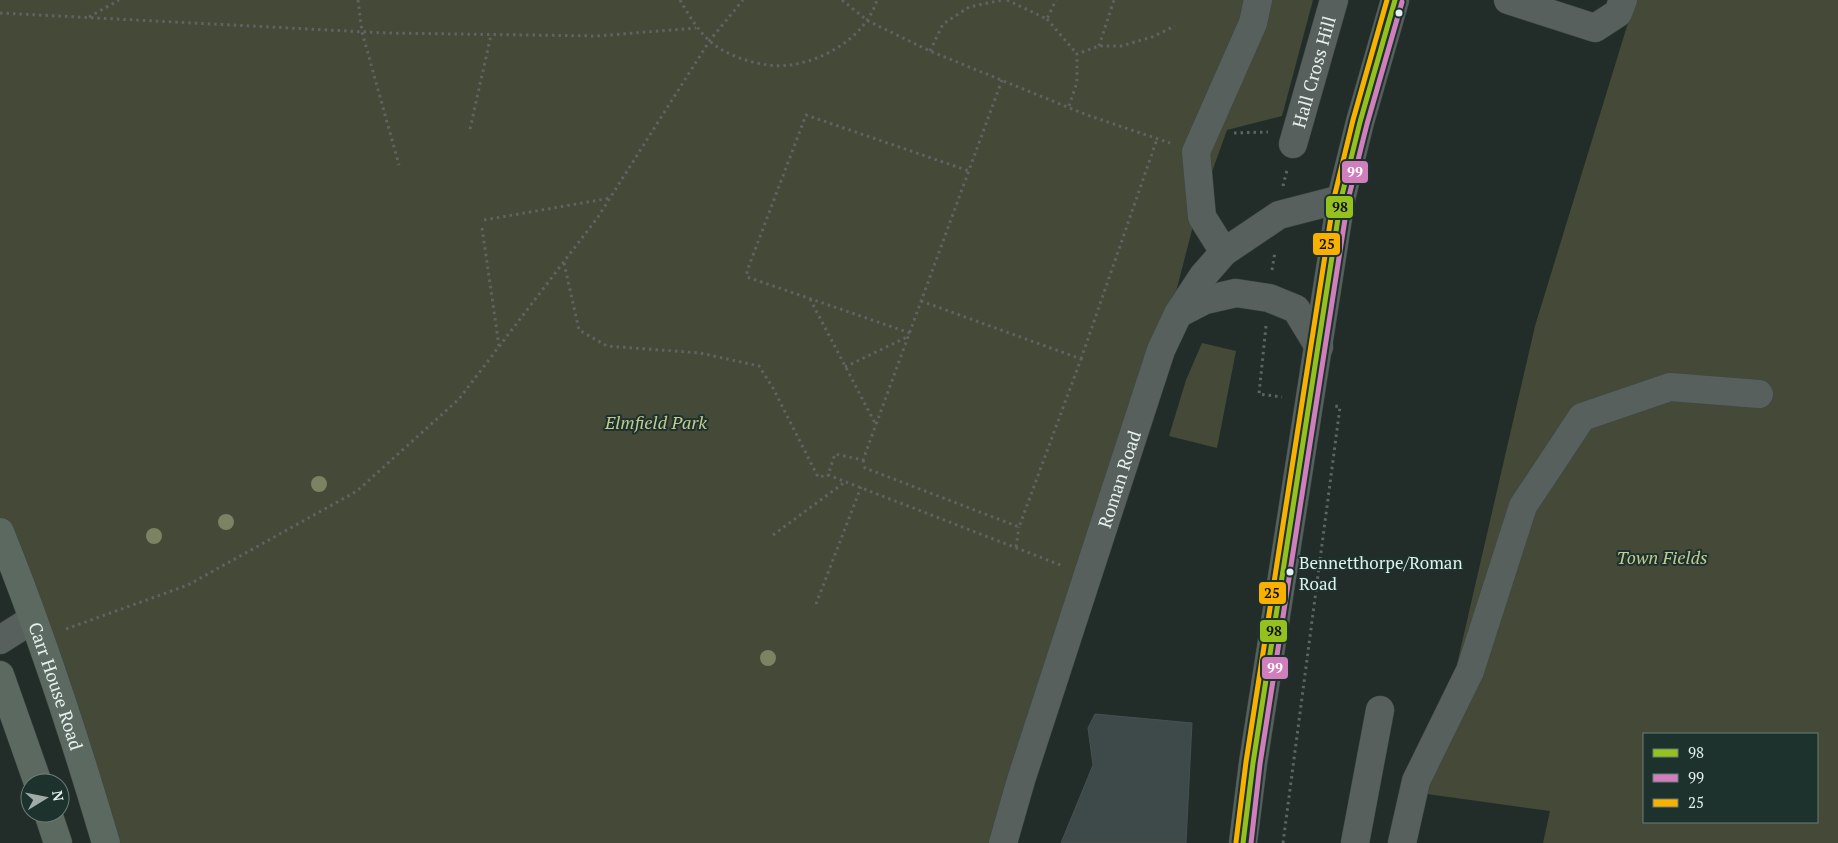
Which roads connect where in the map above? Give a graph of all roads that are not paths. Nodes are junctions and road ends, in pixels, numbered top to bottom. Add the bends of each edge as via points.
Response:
1 (1258, 0) edge
2 (1334, 0) edge
3 (1395, 0) edge
4 (1508, 0) edge
5 (1623, 0) edge
6 (1293, 144) dead end
7 (1341, 200) junction
8 (1224, 252) junction
9 (1178, 314) junction
10 (1319, 346) junction
11 (1759, 394) dead end
12 (0, 532) edge
13 (36, 629) junction
14 (0, 640) edge
15 (0, 676) edge
16 (1380, 710) dead end
17 (34, 773) edge
18 (51, 823) edge
19 (58, 843) edge
20 (106, 843) edge
21 (1003, 843) edge
22 (1243, 843) edge
23 (1355, 843) edge
24 (1402, 843) edge

1 - 8 street via 1253,23 1196,152 1202,217
2 - 6 street, Hall Cross Hill
3 - 7 street
4 - 5 street via 1595,28 1618,13
7 - 8 street, Roman Road via 1279,215
7 - 10 street
8 - 9 street, Roman Road via 1203,276
9 - 10 street via 1205,300 1236,293 1269,298 1296,309
9 - 21 street, Roman Road via 1161,350
10 - 22 street
11 - 24 street via 1670,387 1582,418 1523,506 1470,671 1416,781
12 - 13 highway, Carr House Road
13 - 14 street
13 - 20 highway, Carr House Road
15 - 17 highway
16 - 23 street
18 - 19 highway

